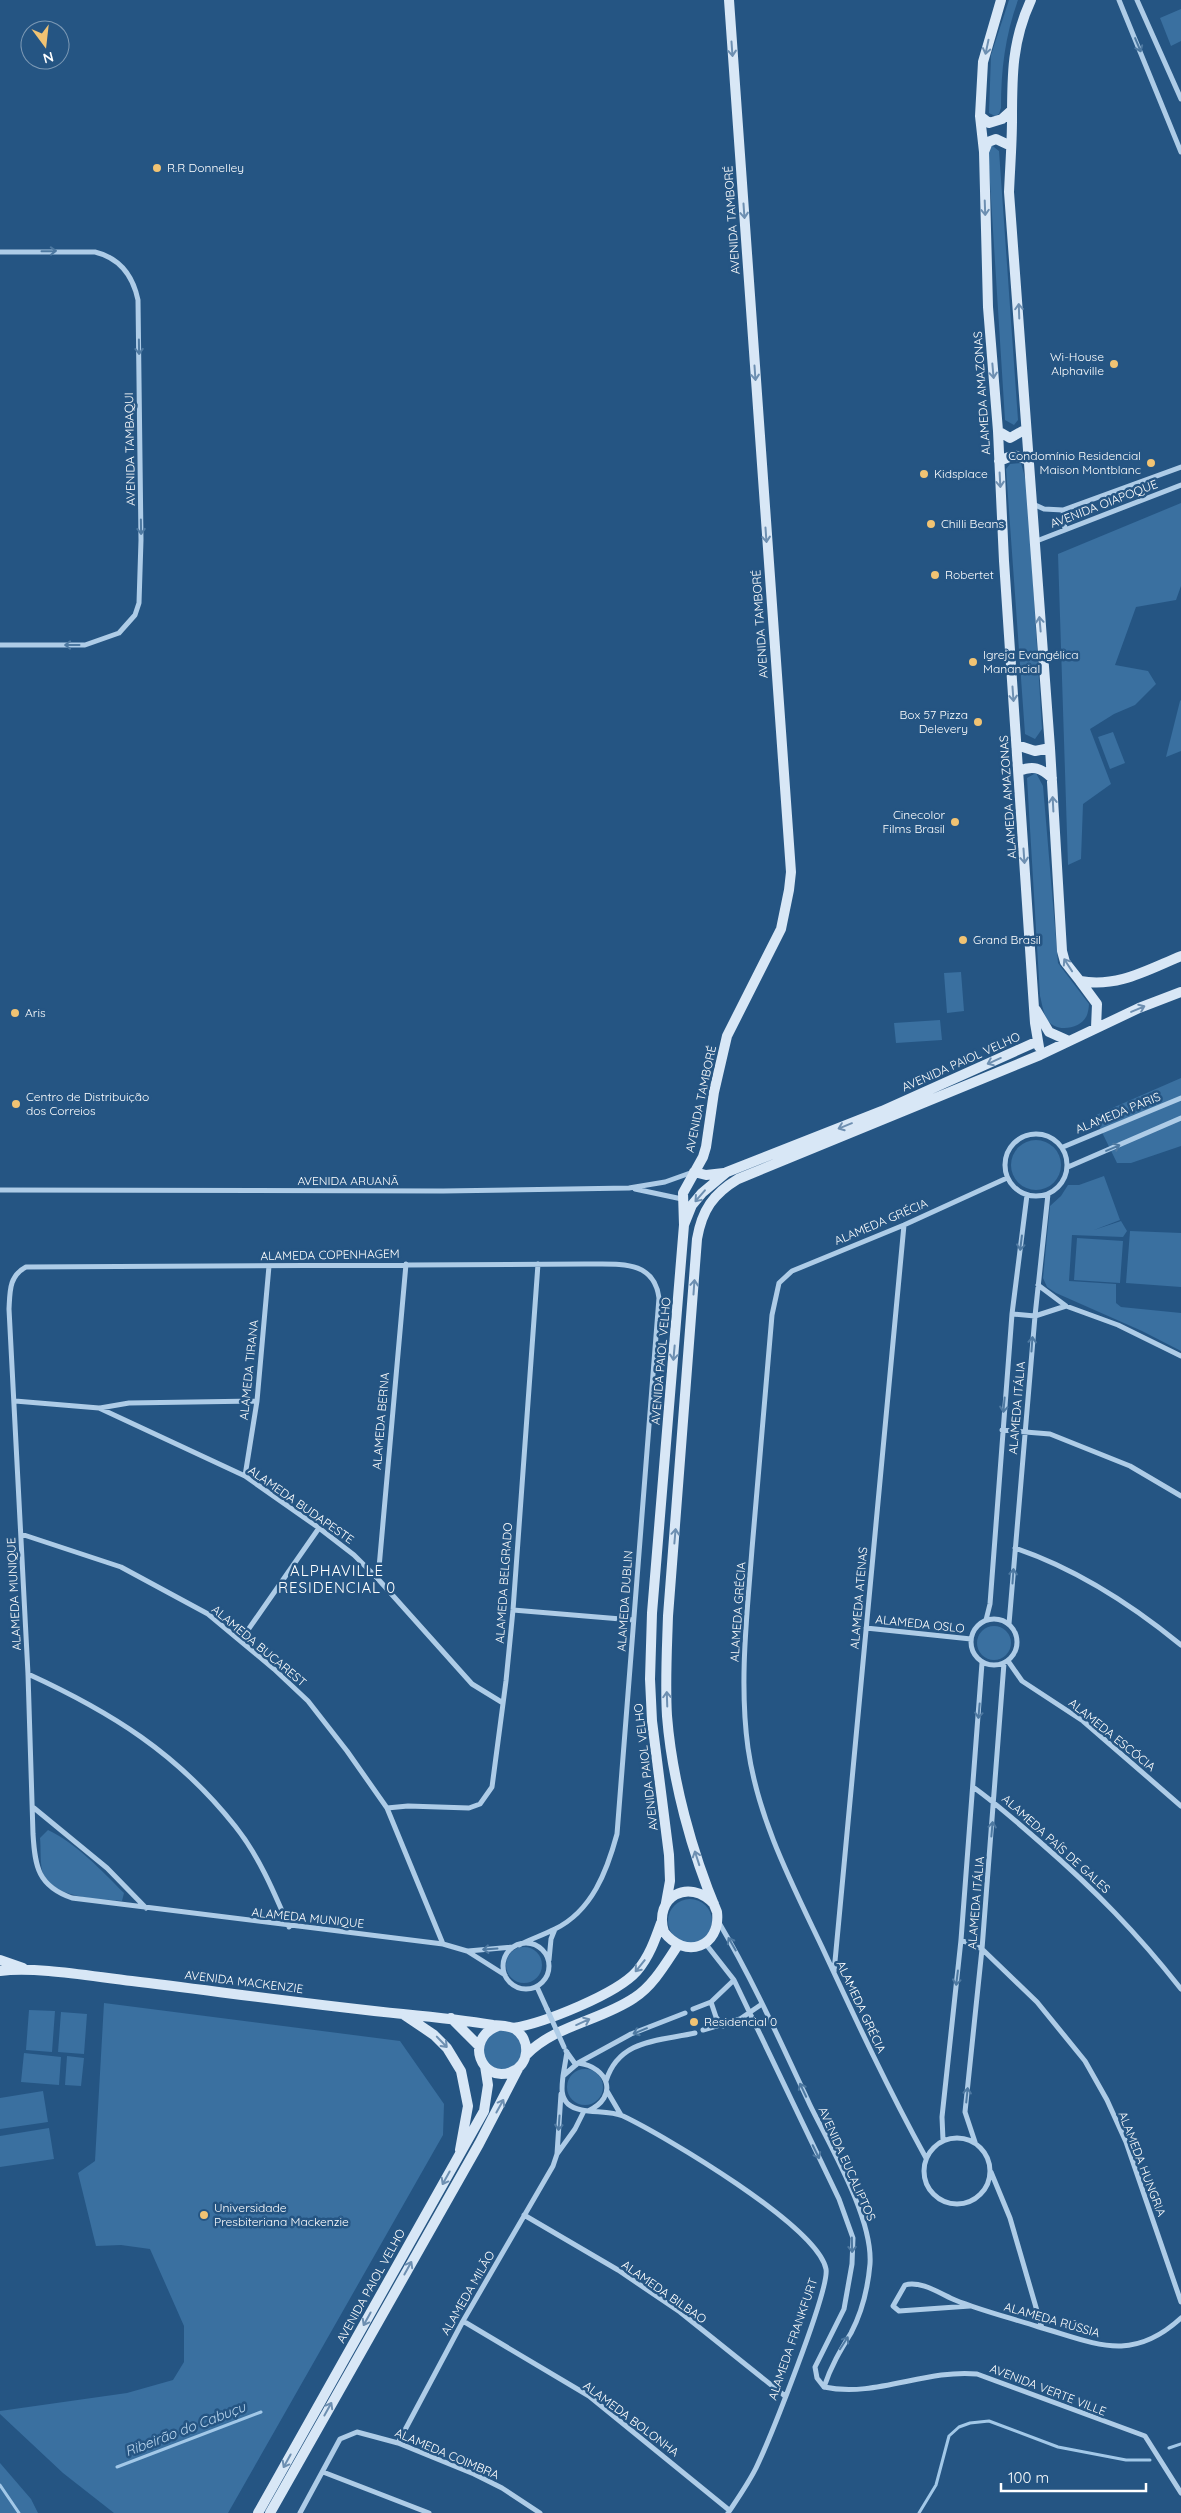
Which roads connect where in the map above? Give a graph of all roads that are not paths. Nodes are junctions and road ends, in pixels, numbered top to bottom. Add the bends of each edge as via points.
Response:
1 (729, 0) edge
2 (1001, 0) edge
3 (1031, 0) edge
4 (1119, 0) edge
5 (1137, 0) edge
6 (1181, 99) edge
7 (1012, 110) junction
8 (980, 116) junction
9 (1011, 146) junction
10 (984, 152) junction
11 (1181, 152) edge
12 (0, 252) edge
13 (1026, 429) junction
14 (998, 431) junction
15 (1028, 460) junction
16 (999, 461) junction
17 (1181, 467) edge
18 (1181, 485) edge
19 (1032, 504) junction
20 (1063, 510) junction
21 (1066, 530) junction
22 (1034, 542) junction
23 (0, 645) edge
24 (1017, 745) junction
25 (1050, 748) junction
26 (1019, 771) junction
27 (1052, 778) junction
28 (1181, 956) edge
29 (1080, 981) junction
30 (1181, 992) edge
31 (1034, 1007) junction
32 (1096, 1028) junction
33 (1038, 1041) junction
34 (1069, 1041) junction
35 (1040, 1055) junction
36 (1181, 1098) edge
37 (1181, 1118) edge
38 (1062, 1147) junction
39 (1068, 1167) junction
40 (694, 1172) junction
41 (728, 1172) junction
42 (1007, 1178) junction
43 (629, 1188) junction
44 (0, 1190) edge
45 (1048, 1194) junction
46 (1027, 1195) junction
47 (682, 1199) junction
48 (684, 1225) junction
49 (904, 1225) junction
50 (406, 1264) junction
51 (538, 1264) junction
52 (269, 1266) junction
53 (633, 1266) joint
54 (26, 1267) joint
55 (1038, 1285) junction
56 (1066, 1306) junction
57 (1012, 1314) junction
58 (1034, 1316) junction
59 (1181, 1356) edge
60 (14, 1401) junction
61 (257, 1401) junction
62 (99, 1408) junction
63 (1002, 1430) junction
64 (1026, 1431) junction
65 (245, 1476) junction
66 (1181, 1496) edge
67 (319, 1528) junction
68 (22, 1534) junction
69 (1015, 1548) junction
70 (378, 1579) junction
71 (513, 1610) junction
72 (634, 1620) junction
73 (986, 1620) junction
74 (1009, 1624) junction
75 (866, 1628) junction
76 (971, 1639) junction
77 (241, 1640) junction
78 (1181, 1645) edge
79 (1006, 1662) junction
80 (982, 1663) junction
81 (28, 1674) junction
82 (503, 1703) junction
83 (973, 1788) junction
84 (994, 1802) junction
85 (1181, 1806) edge
86 (34, 1808) junction
87 (387, 1808) junction
88 (666, 1904) junction
89 (714, 1904) junction
90 (146, 1908) junction
91 (718, 1921) junction
92 (661, 1923) junction
93 (289, 1927) junction
94 (555, 1929) junction
95 (961, 1940) junction
96 (705, 1943) junction
97 (443, 1944) junction
98 (519, 1945) junction
99 (678, 1946) junction
100 (513, 1948) junction
101 (982, 1949) junction
102 (467, 1951) junction
103 (0, 1960) edge
104 (549, 1962) junction
105 (0, 1971) edge
106 (34, 1971) junction
107 (834, 1973) junction
108 (505, 1975) junction
109 (734, 1980) junction
110 (537, 1987) junction
111 (1181, 1989) edge
112 (710, 2002) junction
113 (762, 2004) junction
114 (693, 2009) dead end
115 (685, 2013) dead end
116 (402, 2014) junction
117 (749, 2014) junction
118 (450, 2018) junction
119 (498, 2026) junction
120 (723, 2026) junction
121 (513, 2028) junction
122 (704, 2030) dead end
123 (694, 2033) dead end
124 (479, 2046) junction
125 (566, 2050) junction
126 (526, 2055) junction
127 (577, 2064) junction
128 (485, 2066) junction
129 (519, 2067) junction
130 (563, 2076) junction
131 (606, 2081) junction
132 (562, 2091) junction
133 (607, 2091) junction
134 (586, 2111) junction
135 (621, 2116) junction
136 (943, 2140) junction
137 (975, 2142) junction
138 (459, 2154) junction
139 (557, 2154) junction
140 (926, 2158) junction
141 (990, 2172) junction
142 (524, 2215) junction
143 (1181, 2302) edge
144 (970, 2306) junction
145 (1181, 2318) edge
146 (463, 2321) junction
147 (1042, 2328) junction
148 (824, 2387) junction
149 (785, 2396) junction
150 (398, 2442) junction
151 (323, 2472) junction
152 (1181, 2492) edge
153 (729, 2512) edge
154 (258, 2513) edge
155 (270, 2513) edge
156 (300, 2513) edge
157 (429, 2513) edge
158 (540, 2513) edge

1 -> 40 main road, AVENIDA TAMBORÉ via 790,872 781,929 727,1036 706,1147
2 -> 8 main road, ALAMEDA AMAZONAS via 983,62
3 - 7 main road via 1021,21 1014,58
4 -> 11 street
5 - 6 street
7 - 8 main road via 996,122 989,123
7 - 9 main road
8 - 10 main road, ALAMEDA AMAZONAS
9 - 10 main road via 996,139 988,142
13 -> 9 main road via 1009,192
10 -> 14 main road, ALAMEDA AMAZONAS via 988,304
12 -> 23 street, AVENIDA TAMBAQUI via 96,252 117,262 135,286 138,300 141,540 139,603 135,615 119,634 85,645
13 - 14 main road via 1010,438
13 - 15 main road
14 - 16 main road, ALAMEDA AMAZONAS
15 - 16 main road via 1014,455
15 - 19 main road
16 -> 24 main road, ALAMEDA AMAZONAS
17 - 20 street, AVENIDA OIAPOQUE
18 - 21 street, AVENIDA OIAPOQUE
19 - 20 street, AVENIDA OIAPOQUE via 1044,509
19 - 22 main road
20 - 21 street
21 - 22 street, AVENIDA OIAPOQUE
25 -> 22 main road
24 - 25 main road via 1035,751
24 - 26 main road, ALAMEDA AMAZONAS
25 - 27 main road
26 - 27 main road via 1036,768 1044,770
26 -> 31 main road, ALAMEDA AMAZONAS
29 -> 27 main road via 1065,962 1062,952
28 - 29 main road via 1108,984
29 - 32 main road via 1097,1004
32 -> 30 main road, AVENIDA PAIOL VELHO
31 - 33 main road, ALAMEDA AMAZONAS
31 - 34 main road via 1049,1032
32 - 34 main road, AVENIDA PAIOL VELHO
33 - 35 main road, ALAMEDA AMAZONAS
33 -> 41 main road, AVENIDA PAIOL VELHO via 882,1111
34 - 35 main road, AVENIDA PAIOL VELHO
89 -> 35 main road, AVENIDA PAIOL VELHO via 696,1853 679,1788 667,1717 666,1677 697,1238 704,1210 724,1188 738,1179
36 - 38 street, ALAMEDA PARIS
39 -> 37 street
38 - 39 street
38 - 42 street via 1050,1136 1042,1134 1018,1140 1007,1153
39 - 45 street via 1064,1181
40 - 41 main road via 714,1175
40 - 43 street, AVENIDA ARUANÃ via 664,1182
40 - 47 main road, AVENIDA TAMBORÉ
41 -> 48 main road, AVENIDA PAIOL VELHO via 692,1205
42 - 46 street
42 - 49 street, ALAMEDA GRÉCIA
43 - 44 street, AVENIDA ARUANÃ
43 - 47 street
45 - 46 street
45 - 55 street, ALAMEDA ITÁLIA
46 -> 57 street, ALAMEDA ITÁLIA
47 - 48 main road, AVENIDA TAMBORÉ
48 -> 88 main road, AVENIDA PAIOL VELHO via 652,1613 650,1679 652,1721 669,1855 670,1881
49 - 75 street, ALAMEDA ATENAS
49 - 107 street, ALAMEDA GRÉCIA via 802,1265 784,1276 776,1293 772,1315 749,1594 746,1726 752,1766 775,1847
50 - 51 street, ALAMEDA COPENHAGEM
50 - 52 street, ALAMEDA COPENHAGEM
50 - 70 street, ALAMEDA BERNA
51 - 53 street, ALAMEDA COPENHAGEM
51 - 71 street, ALAMEDA BELGRADO
52 - 54 street, ALAMEDA COPENHAGEM
52 - 61 street, ALAMEDA TIRANA
53 - 72 street, ALAMEDA DUBLIN via 650,1274 656,1282 659,1298
54 - 60 street, ALAMEDA MUNIQUE via 14,1275 10,1289
55 - 56 street
55 - 58 street, ALAMEDA ITÁLIA
56 - 58 street
56 - 59 street via 1118,1324
57 - 58 street
57 -> 63 street, ALAMEDA ITÁLIA
64 -> 58 street, ALAMEDA ITÁLIA
60 - 62 street, ALAMEDA BUDAPESTE
60 - 68 street, ALAMEDA MUNIQUE
61 - 62 street, ALAMEDA BUDAPESTE via 130,1404
61 - 65 street, ALAMEDA TIRANA
62 - 65 street, ALAMEDA BUDAPESTE
63 - 64 street
63 - 73 street, ALAMEDA ITÁLIA via 990,1604
64 - 66 street via 1050,1434 1130,1466
64 - 69 street, ALAMEDA ITÁLIA
65 - 67 street, ALAMEDA BUDAPESTE
67 - 70 street, ALAMEDA BUDAPESTE
67 - 77 street
68 - 77 street, ALAMEDA BUCAREST via 121,1567 208,1614
68 - 81 street, ALAMEDA MUNIQUE
74 -> 69 street, ALAMEDA ITÁLIA
69 - 78 street via 1072,1572 1123,1600
70 - 82 street, ALAMEDA BUDAPESTE via 472,1684
71 - 72 street
71 - 82 street, ALAMEDA BELGRADO
72 - 94 street, ALAMEDA DUBLIN via 617,1834 609,1864 594,1893 582,1908
73 - 74 street via 998,1619
73 - 76 street via 976,1627
74 - 79 street via 1016,1634 1017,1646
75 - 76 street, ALAMEDA OSLO
75 - 107 street, ALAMEDA ATENAS
76 - 80 street via 973,1652
77 - 87 street, ALAMEDA BUCAREST via 308,1701
79 - 80 street via 997,1666
79 - 84 street, ALAMEDA ITÁLIA
79 - 85 street, ALAMEDA ESCÓCIA via 1022,1681 1083,1721
80 -> 83 street, ALAMEDA ITÁLIA
81 - 86 street, ALAMEDA MUNIQUE
81 - 93 street via 108,1714 188,1775 235,1826 269,1881
82 - 87 street, ALAMEDA BELGRADO via 492,1787 480,1804 469,1808
83 - 84 street, ALAMEDA PAÍS DE GALES
83 - 95 street, ALAMEDA ITÁLIA
101 -> 84 street, ALAMEDA ITÁLIA
84 - 111 street, ALAMEDA PAÍS DE GALES via 1092,1887 1139,1937
86 - 90 street via 108,1868
86 - 90 street, ALAMEDA MUNIQUE via 35,1860 39,1873 52,1888 72,1898
87 - 97 street, ALAMEDA BUCAREST
88 - 89 main road via 681,1892 691,1891 700,1892
88 - 92 main road, AVENIDA PAIOL VELHO
89 - 91 main road, AVENIDA PAIOL VELHO
90 - 93 street, ALAMEDA MUNIQUE
91 - 96 main road via 712,1938
113 -> 91 street, AVENIDA EUCALIPTOS
92 - 99 main road via 664,1932
92 -> 121 main road, AVENIDA PAIOL VELHO via 646,1960 625,1982 596,1998 537,2022
93 - 97 street, ALAMEDA MUNIQUE
94 - 98 street, ALAMEDA DUBLIN
94 - 104 street
95 - 101 street, ALAMEDA HUNGRIA
95 -> 136 street, ALAMEDA ITÁLIA via 942,2117
96 - 99 main road via 688,1948
96 - 109 street, AVENIDA EUCALIPTOS
97 - 102 street, ALAMEDA MUNIQUE
98 - 100 street
98 - 104 street via 534,1945 546,1954
126 -> 99 main road via 539,2043 635,1997 647,1987
100 -> 102 street, ALAMEDA MUNIQUE
100 - 108 street via 506,1957
137 -> 101 street, ALAMEDA ITÁLIA via 966,2112
101 - 143 street, ALAMEDA HUNGRIA via 1062,2030 1085,2061 1107,2100 1126,2142
102 - 108 street, ALAMEDA MUNIQUE
103 - 106 main road, AVENIDA MACKENZIE
104 - 110 street via 546,1979
105 - 106 main road, AVENIDA MACKENZIE
106 - 116 main road, AVENIDA MACKENZIE
107 - 140 street, ALAMEDA GRÉCIA via 882,2078
108 - 110 street via 522,1989
109 - 112 street
109 - 117 street, AVENIDA EUCALIPTOS
110 - 125 street, bridge
112 - 114 street
112 - 120 street
113 - 117 street
148 -> 113 street, AVENIDA EUCALIPTOS via 835,2356 862,2306 868,2286 869,2247 861,2214 850,2189
115 -> 127 street via 631,2034
116 - 118 main road, AVENIDA MACKENZIE
116 -> 138 main road via 434,2034 461,2071 468,2106
117 - 120 street
117 -> 148 street, AVENIDA EUCALIPTOS via 839,2199 852,2238 852,2264 844,2309 815,2367 817,2378
118 - 119 main road, AVENIDA MACKENZIE
118 - 124 main road
119 - 121 main road, AVENIDA PAIOL VELHO
119 - 124 main road via 486,2033
120 - 122 street
121 - 126 main road via 524,2039
123 - 131 street via 630,2048 613,2063
124 - 128 main road, AVENIDA PAIOL VELHO
125 - 127 street
125 - 130 street
126 - 129 main road
127 - 130 street
127 - 131 street via 599,2070
128 - 129 main road via 505,2074
128 - 138 main road, AVENIDA PAIOL VELHO via 488,2085 484,2111
155 -> 129 main road, AVENIDA PAIOL VELHO via 479,2144
130 - 132 street
131 - 133 street
132 - 134 street via 568,2104
132 -> 139 street, ALAMEDA MILÃO
133 - 134 street via 601,2104
133 - 135 street
134 - 135 street, ALAMEDA FRANKFURT via 605,2111
134 - 139 street, ALAMEDA MILÃO
135 - 149 street, ALAMEDA FRANKFURT via 696,2158 769,2206 821,2254 826,2271 822,2293
136 - 137 street via 959,2137
136 - 140 street
137 - 141 street via 986,2154
138 -> 154 main road, AVENIDA PAIOL VELHO
139 - 142 street, ALAMEDA MILÃO
140 - 141 street via 924,2178 928,2188 949,2203 975,2199 983,2192
141 - 147 street via 1010,2218
142 - 146 street, ALAMEDA MILÃO
142 - 149 street, ALAMEDA BILBAO via 618,2270 680,2312
144 - 144 street, ALAMEDA RÚSSIA via 899,2311 893,2306 902,2288 912,2283
144 - 147 street, ALAMEDA RÚSSIA
145 - 147 street, ALAMEDA RÚSSIA via 1160,2336 1111,2346 1083,2342
146 - 150 street, ALAMEDA MILÃO
146 - 153 street, ALAMEDA BOLONHA via 589,2396
148 - 152 street, AVENIDA VERTE VILLE via 855,2389 959,2372 977,2374 1145,2436
149 - 153 street, ALAMEDA FRANKFURT via 756,2468
150 - 151 street, ALAMEDA COIMBRA via 363,2432 350,2434 340,2439
150 - 158 street, ALAMEDA COIMBRA via 502,2488
151 - 156 street
151 - 157 street

